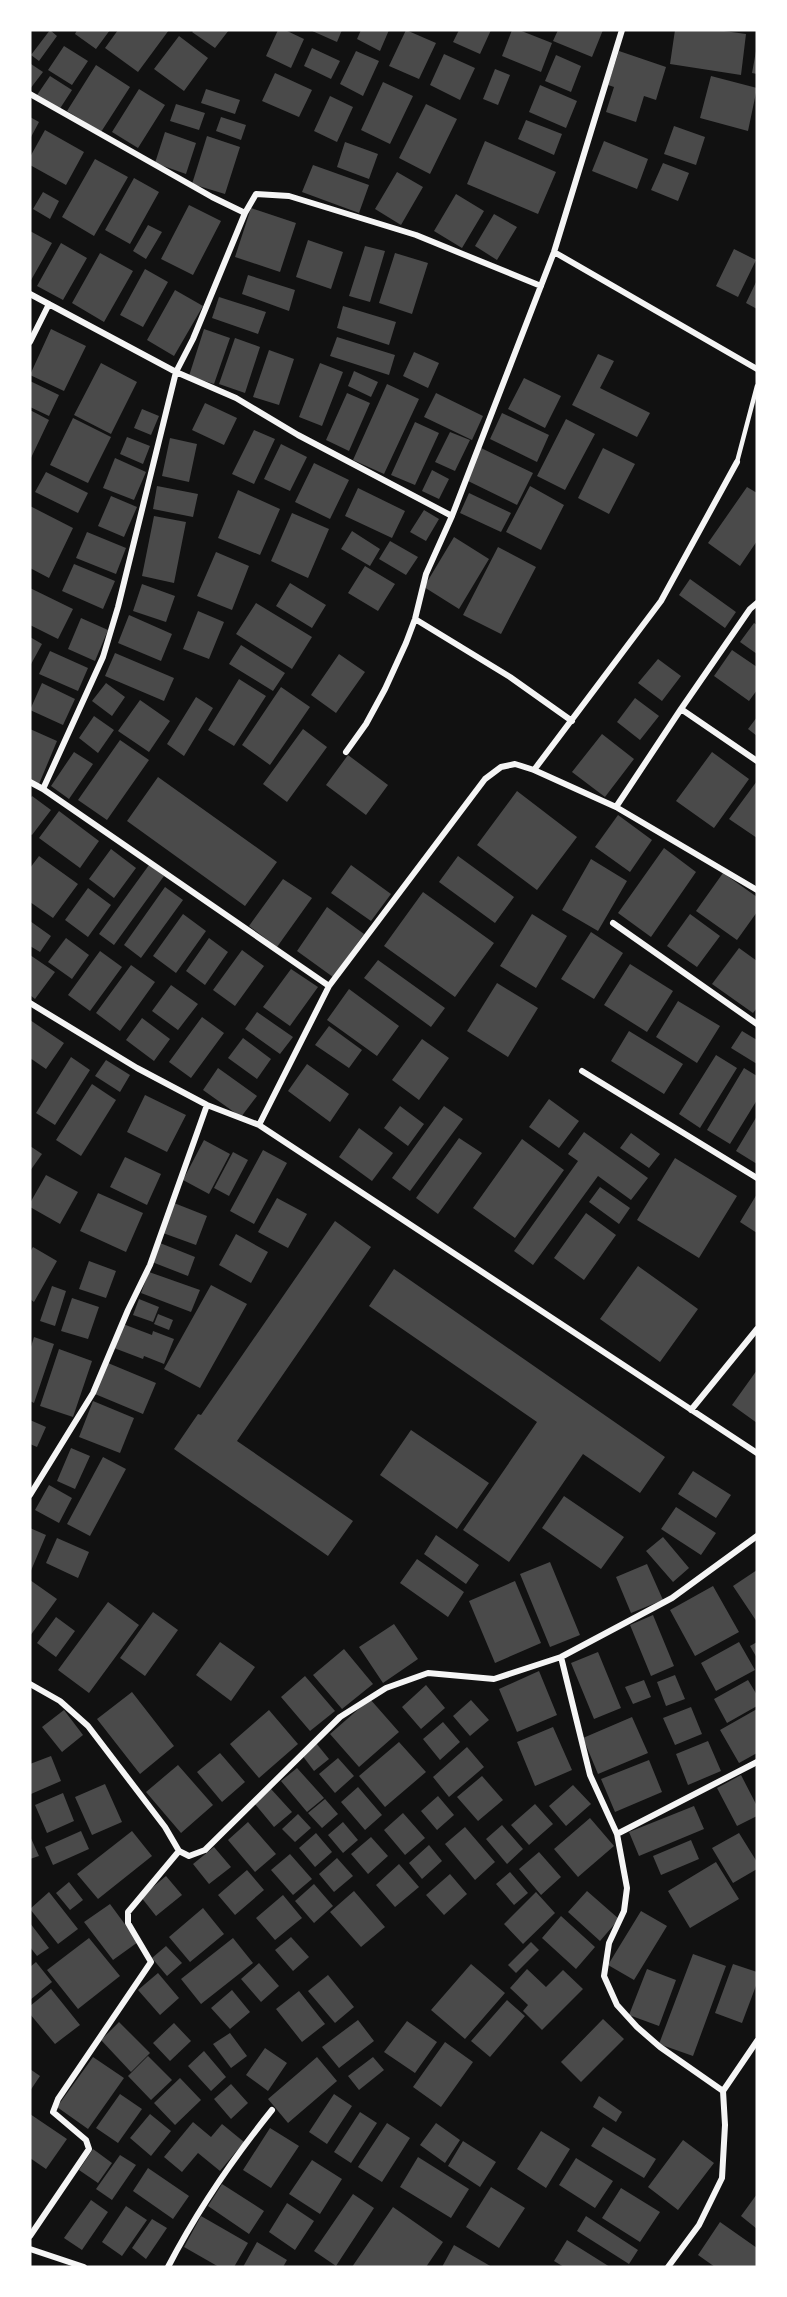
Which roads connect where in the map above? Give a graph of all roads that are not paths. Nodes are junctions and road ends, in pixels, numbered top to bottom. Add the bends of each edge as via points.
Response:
1 (622, 30) edge
2 (30, 94) edge
3 (245, 213) junction
4 (554, 252) junction
5 (541, 286) junction
6 (30, 294) edge
7 (49, 304) junction
8 (30, 342) edge
9 (757, 369) edge
10 (176, 372) junction
11 (757, 386) edge
12 (737, 462) joint
13 (452, 516) junction
14 (757, 603) edge
15 (415, 619) junction
16 (681, 709) junction
17 (572, 721) junction
18 (346, 752) dead end
19 (757, 761) edge
20 (534, 770) junction
21 (30, 782) edge
22 (43, 789) junction
23 (616, 807) junction
24 (757, 890) edge
25 (613, 923) dead end
26 (329, 986) junction
27 (30, 1002) edge
28 (757, 1024) edge
29 (582, 1071) dead end
30 (207, 1105) junction
31 (259, 1125) junction
32 (757, 1178) edge
33 (757, 1329) edge
34 (691, 1410) junction
35 (757, 1453) edge
36 (30, 1495) edge
37 (757, 1536) edge
38 (561, 1657) junction
39 (30, 1684) edge
40 (757, 1762) edge
41 (617, 1834) junction
42 (179, 1851) junction
43 (757, 2042) edge
44 (723, 2091) junction
45 (272, 2110) dead end
46 (30, 2236) edge
47 (30, 2249) edge
48 (84, 2267) edge
49 (168, 2267) edge
50 (668, 2267) edge

1 - 4 street
2 - 3 street
3 - 5 street via 256,194 289,196 416,235
3 - 10 street
4 - 5 street
4 - 9 street
5 - 13 street
6 - 7 street
7 - 8 street
7 - 10 street
10 - 13 street via 236,398
10 - 22 street via 103,657
11 - 12 lane
12 - 17 street via 661,601
13 - 15 street via 426,574
14 - 16 street
15 - 17 street
15 - 18 street via 386,689
16 - 19 street
16 - 23 street
17 - 20 street
20 - 23 street
20 - 26 street via 515,764 501,767 485,779
21 - 22 street
22 - 26 street
23 - 24 street
25 - 28 street
26 - 31 street
27 - 30 street via 137,1068
29 - 32 street
30 - 31 street
30 - 36 street via 150,1265 93,1393
31 - 34 street
33 - 34 street
34 - 35 street
37 - 38 street via 672,1598
38 - 41 street via 590,1775
38 - 42 street via 494,1678 428,1673 386,1688 340,1717 205,1850 189,1856
39 - 42 street via 60,1701 88,1726
40 - 41 street
41 - 44 street via 627,1887 624,1911 609,1943 604,1976 617,2005 637,2027 660,2048
42 - 46 street via 128,1912 128,1923 151,1962 58,2099 53,2112 86,2140 89,2150
43 - 44 street
44 - 50 street via 722,2178 699,2225
45 - 49 street via 232,2159 191,2222
47 - 48 street

